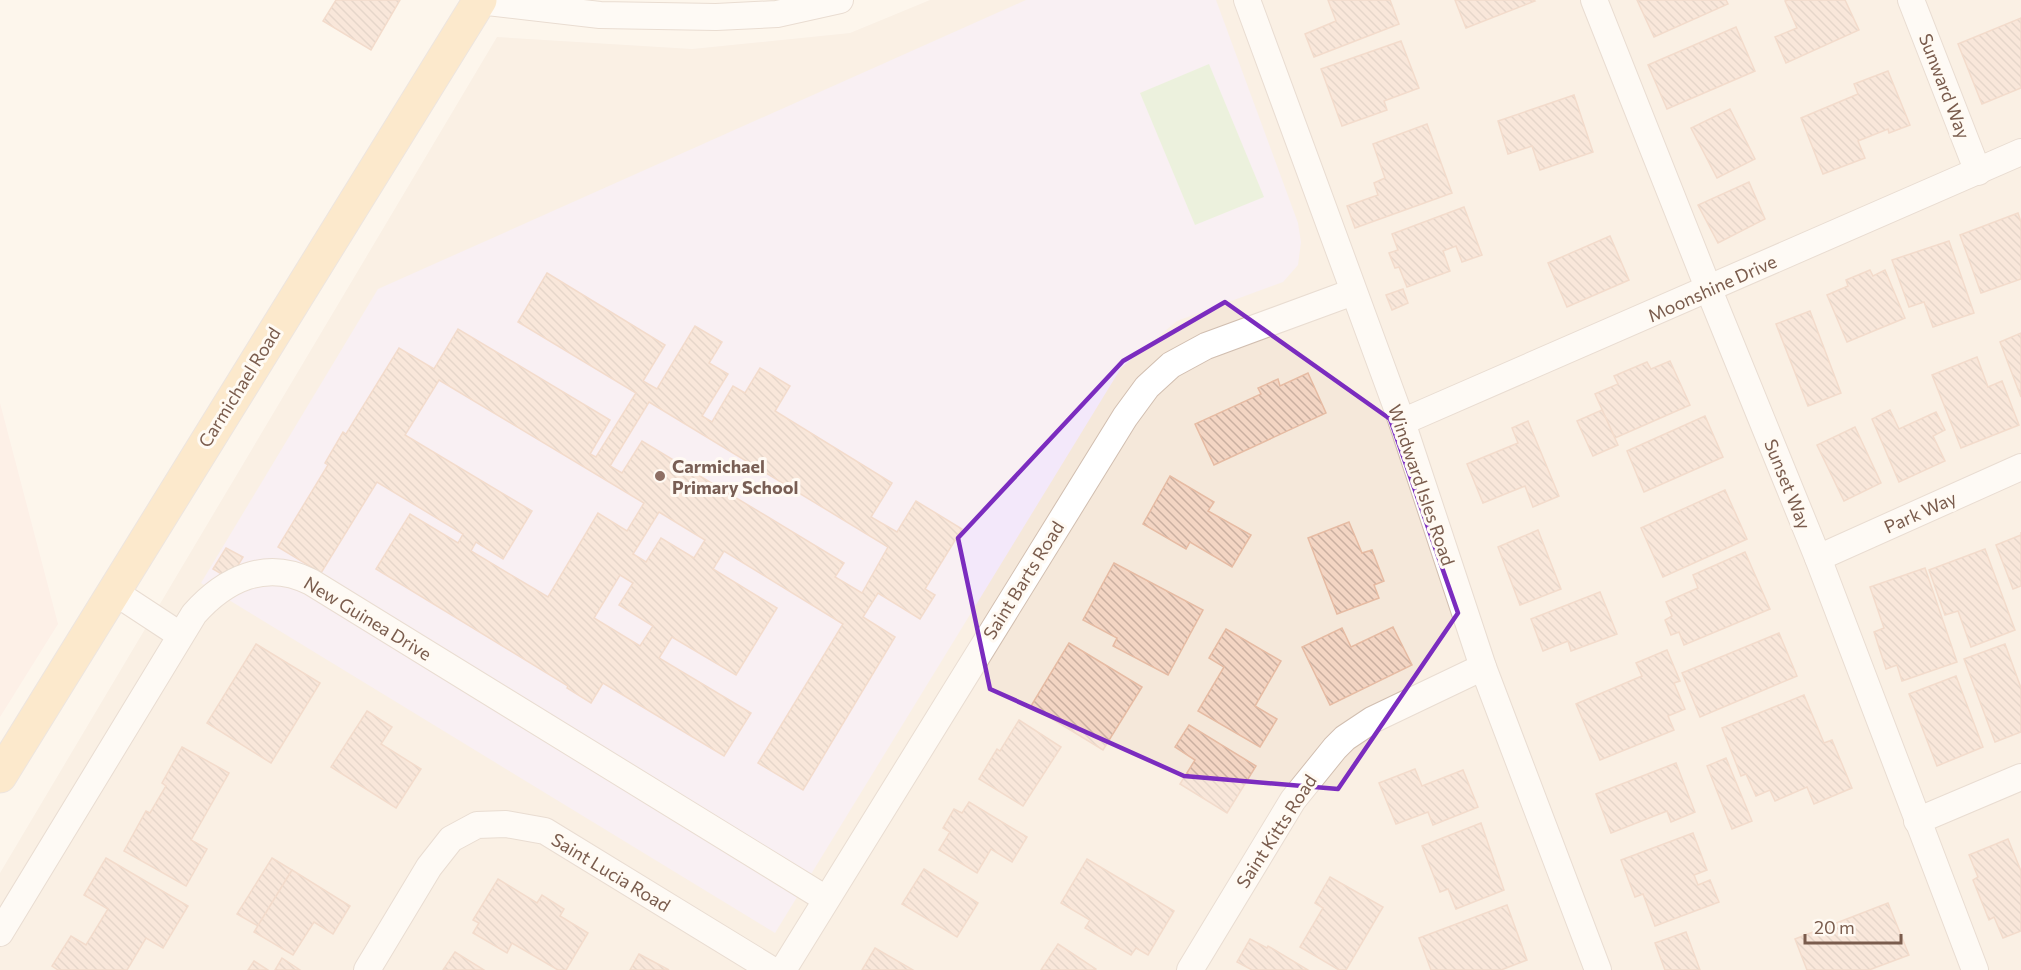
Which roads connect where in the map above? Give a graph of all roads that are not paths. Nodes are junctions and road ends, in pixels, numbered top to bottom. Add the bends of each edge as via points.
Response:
1 (479, 0) edge
2 (840, 0) edge
3 (1247, 0) edge
4 (1594, 0) edge
5 (1911, 0) edge
6 (2021, 152) edge
7 (1978, 172) junction
8 (1708, 290) junction
9 (1353, 292) junction
10 (1402, 422) junction
11 (2021, 467) edge
12 (1818, 558) junction
13 (113, 591) junction
14 (180, 635) junction
15 (1483, 667) junction
16 (0, 776) edge
17 (2021, 777) edge
18 (1917, 821) junction
19 (826, 899) junction
20 (0, 933) edge
21 (367, 970) edge
22 (772, 970) edge
23 (783, 970) edge
24 (1190, 970) edge
25 (1598, 970) edge
26 (1975, 970) edge

1 - 2 street via 600,15 716,17 777,14
1 - 13 main road, Carmichael Road
3 - 9 street, Windward Isles Road
4 - 8 street, Sunset Way
5 - 7 street, Sunward Way
6 - 7 street, Moonshine Drive
7 - 8 street, Moonshine Drive
8 - 10 street, Moonshine Drive
8 - 12 street, Sunset Way
9 - 10 street, Windward Isles Road
9 - 19 street, Saint Barts Road via 1206,346 1171,365 1147,387
10 - 15 street, Windward Isles Road
11 - 12 street, Park Way
12 - 18 street, Sunset Way
13 - 14 street
13 - 16 main road, Carmichael Road
14 - 19 street, New Guinea Drive via 220,588 262,573 298,575
14 - 20 street, New Guinea Drive
15 - 24 street, Saint Kitts Road via 1372,720 1335,748 1293,800
15 - 25 street, Windward Isles Road
17 - 18 street
18 - 26 street, Sunset Way
19 - 23 street, Saint Barts Road
21 - 22 street, Saint Lucia Road via 429,867 451,839 477,825 506,824 545,831

